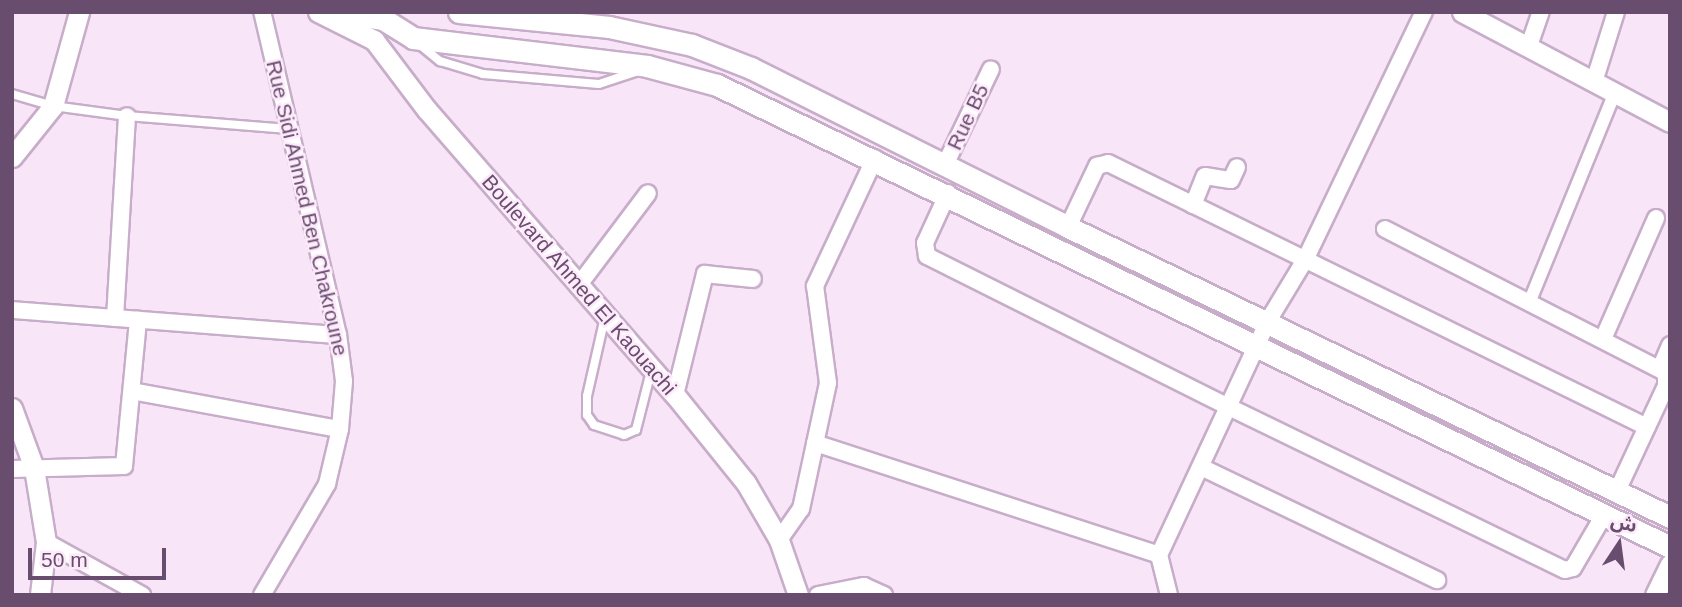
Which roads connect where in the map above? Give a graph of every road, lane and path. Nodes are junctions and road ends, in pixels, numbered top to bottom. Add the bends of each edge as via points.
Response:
1 (79, 12) edge
2 (262, 12) edge
3 (318, 12) edge
4 (338, 12) edge
5 (459, 12) edge
6 (1424, 12) edge
7 (1462, 12) edge
8 (1541, 12) edge
9 (1616, 12) edge
10 (387, 16) edge
11 (1529, 46) junction
12 (991, 69) dead end
13 (1594, 82) junction
14 (12, 94) edge
15 (1614, 94) junction
16 (53, 106) junction
17 (127, 116) junction
18 (1670, 121) edge
19 (288, 129) junction
20 (12, 157) edge
21 (875, 158) junction
22 (945, 165) junction
23 (1237, 167) dead end
24 (648, 193) dead end
25 (948, 193) junction
26 (1193, 205) junction
27 (1656, 218) dead end
28 (1068, 227) junction
29 (1385, 229) dead end
30 (1305, 260) junction
31 (753, 279) dead end
32 (578, 286) junction
33 (1529, 303) junction
34 (12, 310) edge
35 (605, 316) junction
36 (115, 318) junction
37 (138, 320) junction
38 (1268, 321) junction
39 (338, 335) junction
40 (1603, 339) junction
41 (1670, 345) edge
42 (1256, 349) junction
43 (652, 369) junction
44 (1660, 369) junction
45 (132, 391) junction
46 (675, 395) junction
47 (1229, 407) junction
48 (12, 408) edge
49 (1647, 427) junction
50 (340, 429) junction
51 (815, 443) junction
52 (1201, 467) junction
53 (34, 468) junction
54 (12, 469) edge
55 (1617, 491) junction
56 (1604, 515) junction
57 (1670, 517) edge
58 (779, 540) junction
59 (46, 542) junction
60 (1670, 547) edge
61 (1159, 555) junction
62 (1670, 564) edge
63 (1437, 580) dead end
64 (40, 595) edge
65 (142, 595) edge
66 (262, 595) edge
67 (798, 595) edge
68 (818, 595) edge
69 (884, 595) edge
70 (1168, 595) edge
71 (1656, 595) edge

1 - 16 street
2 - 19 street, Rue Sidi Ahmed Ben Chakroune
3 - 32 street, Boulevard Ahmed El Kaouachi via 374,40 427,110
4 - 10 main road
5 - 22 main road via 609,27 692,45 751,68
6 - 30 street
7 - 11 street
8 - 11 street
9 - 13 street
10 - 21 main road via 413,38 647,66 717,85
11 - 13 street
12 - 22 street, Rue B5
13 - 15 street
14 - 16 lane
15 - 18 street
15 - 33 street
16 - 17 lane
16 - 20 street
17 - 19 lane
17 - 36 street
19 - 39 street, Rue Sidi Ahmed Ben Chakroune
21 - 25 main road
21 - 51 street via 815,286 828,372
22 - 28 main road
23 - 26 street via 1231,180 1206,176
24 - 32 street
25 - 42 main road
25 - 47 street via 925,243 927,256
26 - 28 street via 1100,162
26 - 30 street
27 - 40 street
28 - 38 main road
29 - 33 street
30 - 38 street
30 - 49 street
31 - 46 street via 705,274
32 - 35 street, Boulevard Ahmed El Kaouachi
33 - 40 street
34 - 36 street
35 - 43 street, Boulevard Ahmed El Kaouachi
35 - 43 lane via 587,396 587,415 594,425 624,435 636,430
36 - 37 street
37 - 39 street
37 - 45 street
38 - 42 street
38 - 55 main road
39 - 50 street, Rue Sidi Ahmed Ben Chakroune via 344,381
40 - 44 street
41 - 44 street
42 - 47 street
42 - 56 main road
43 - 46 street, Boulevard Ahmed El Kaouachi
44 - 49 street via 1668,379
45 - 50 street
45 - 53 street via 124,466
46 - 58 street, Boulevard Ahmed El Kaouachi via 746,483
47 - 52 street
47 - 56 street via 1565,570 1573,568
48 - 53 street
49 - 55 street
50 - 66 street, Rue Sidi Ahmed Ben Chakroune via 320,500
51 - 58 street via 801,509
51 - 61 street
52 - 61 street
52 - 63 street
53 - 54 street
53 - 59 street
55 - 57 main road
56 - 60 main road
58 - 67 street, Boulevard Ahmed El Kaouachi
59 - 64 street
59 - 65 street
61 - 70 street
62 - 71 street
68 - 69 street via 864,586

